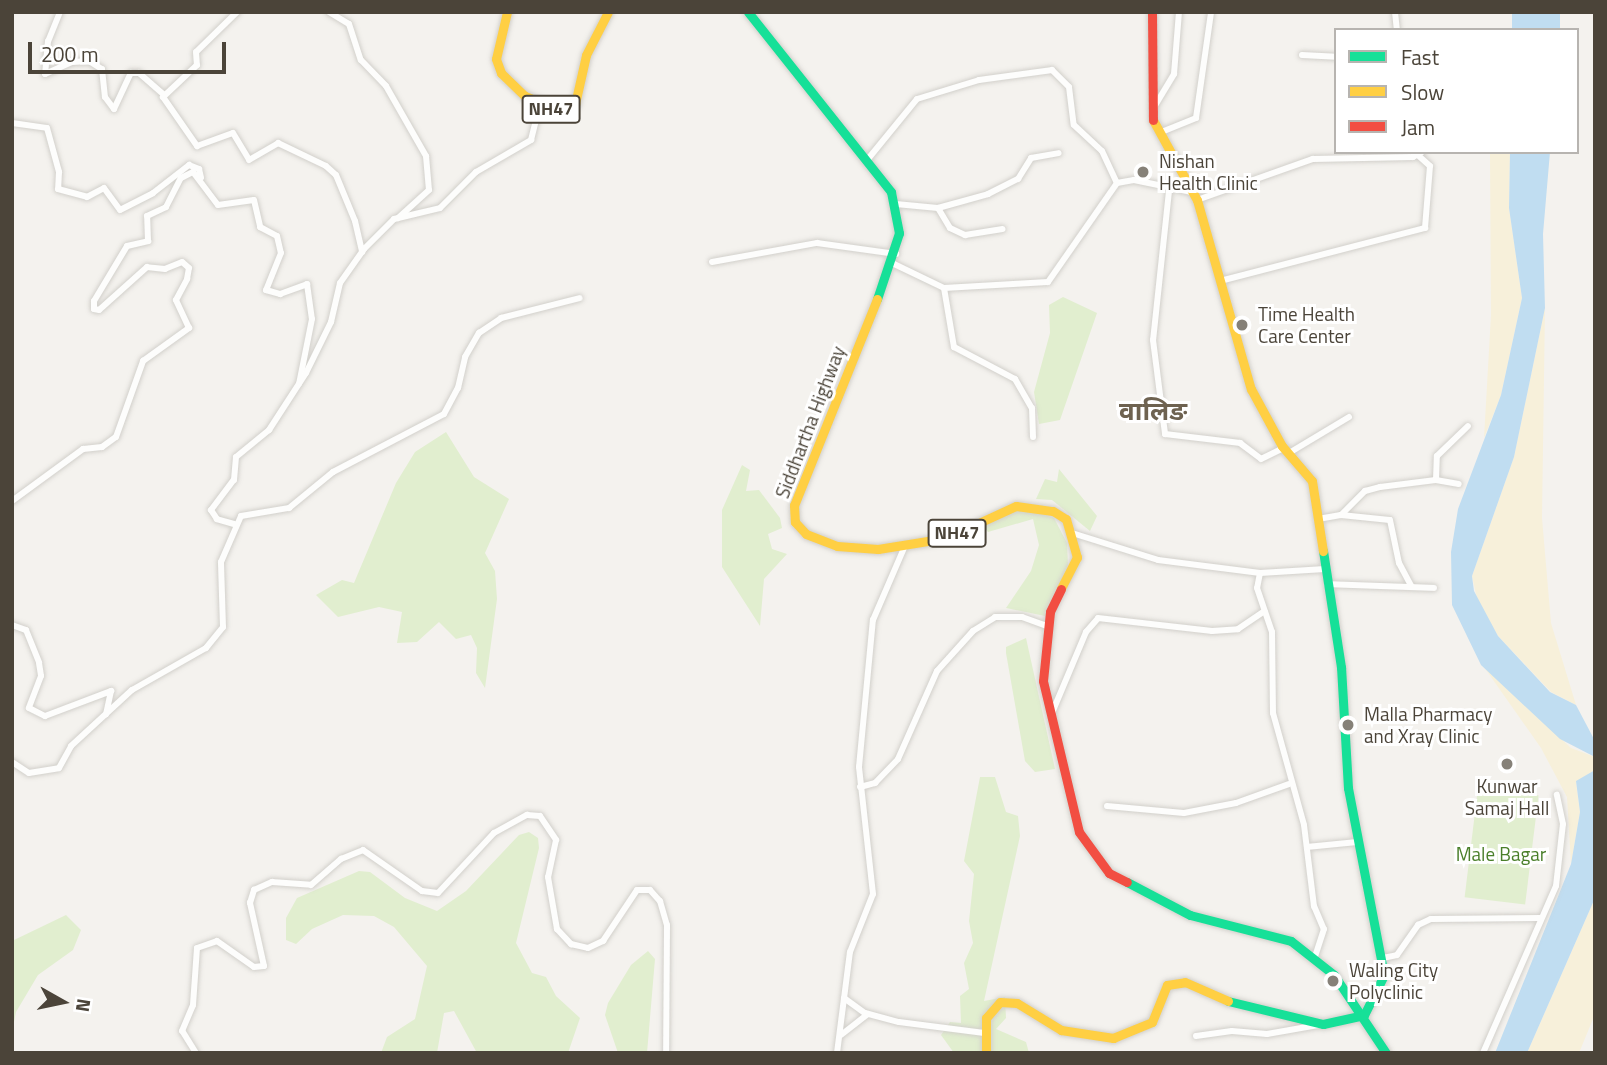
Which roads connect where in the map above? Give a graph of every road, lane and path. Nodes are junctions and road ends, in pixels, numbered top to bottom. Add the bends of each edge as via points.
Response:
1 (60, 12) edge
2 (237, 12) edge
3 (329, 12) edge
4 (507, 12) edge
5 (608, 12) edge
6 (748, 12) edge
7 (1152, 12) edge
8 (1179, 12) edge
9 (1211, 12) edge
10 (1302, 55) dead end
11 (1334, 57) edge
12 (164, 95) junction
13 (540, 104) junction
14 (1151, 112) junction
15 (12, 123) edge
16 (1159, 134) junction
17 (1059, 153) dead end
18 (1420, 154) edge
19 (868, 159) junction
20 (201, 178) junction
21 (1117, 183) junction
22 (1169, 191) junction
23 (1195, 196) junction
24 (896, 204) junction
25 (938, 208) junction
26 (398, 218) junction
27 (1003, 229) dead end
28 (362, 252) junction
29 (894, 258) junction
30 (712, 262) dead end
31 (1220, 281) junction
32 (944, 288) junction
33 (580, 298) dead end
34 (299, 384) junction
35 (1349, 416) dead end
36 (1468, 426) dead end
37 (1033, 437) dead end
38 (1287, 451) junction
39 (1436, 480) junction
40 (1459, 484) dead end
41 (12, 501) edge
42 (1341, 516) junction
43 (1318, 519) junction
44 (234, 524) junction
45 (1072, 533) junction
46 (904, 548) junction
47 (1325, 569) junction
48 (1260, 573) junction
49 (1327, 584) junction
50 (1411, 586) junction
51 (1434, 588) dead end
52 (1265, 611) junction
53 (12, 625) edge
54 (1049, 627) junction
55 (106, 715) junction
56 (1049, 721) junction
57 (12, 762) edge
58 (1289, 784) junction
59 (860, 788) junction
60 (1557, 795) dead end
61 (1107, 806) dead end
62 (1357, 842) junction
63 (1307, 848) junction
64 (1541, 918) junction
65 (1382, 958) junction
66 (1314, 959) junction
67 (844, 998) junction
68 (871, 1015) junction
69 (1364, 1016) junction
70 (1323, 1024) junction
71 (984, 1033) junction
72 (839, 1037) junction
73 (1196, 1037) dead end
74 (195, 1053) edge
75 (666, 1053) edge
76 (837, 1053) edge
77 (986, 1053) edge
78 (1387, 1053) edge
79 (1483, 1053) edge

1 - 12 street via 48,41 45,74 72,61 89,61 102,69 105,97 114,109 131,73 139,73
2 - 12 street via 196,52 197,65
3 - 26 street via 349,24 361,60 386,86 426,156 429,190
4 - 13 main road, NH47 via 496,59 501,74
5 - 13 main road, NH47 via 586,55 575,104 560,111
6 - 19 main road
7 - 14 main road
8 - 14 street via 1174,74
9 - 16 street via 1196,118
10 - 11 street
12 - 28 street via 197,146 233,133 248,160 278,144 326,166 355,220
13 - 26 street via 531,140 476,172 440,208
14 - 16 main road
15 - 20 street via 47,128 60,172 58,189 87,197 104,188 120,210 153,193 188,165 199,169
16 - 23 main road
17 - 25 street via 1031,158 1018,179 988,194
18 - 23 street via 1313,159
18 - 31 street via 1430,166 1424,228
19 - 21 street via 917,99 978,80 1052,70 1069,87 1074,125 1102,151
19 - 24 main road
20 - 34 street via 218,205 254,200 260,228 282,244 266,290 280,294 307,284 312,319
20 - 41 street via 193,172 182,177 166,207 147,216 148,242 127,246 94,301 94,309 99,310 147,267 165,269 182,262 189,268 176,300 189,328 143,361 116,437 102,447 83,449
21 - 22 street via 1134,180
21 - 32 street via 1052,281
22 - 23 street
22 - 38 street via 1153,340 1165,434 1240,443 1261,459
23 - 31 main road
24 - 25 street
24 - 29 main road, Siddhartha Highway / NH47
25 - 27 street via 950,228 965,235
26 - 28 street via 377,232
28 - 34 street via 340,283 331,322
29 - 30 street via 817,243
29 - 32 street
29 - 46 main road, Siddhartha Highway / NH47 via 793,505 795,522 806,534 838,546
31 - 38 main road via 1251,389
32 - 37 street via 954,347 1015,379 1032,408
33 - 44 street via 501,318 480,333 465,357 444,414 332,472 289,508 241,516
34 - 44 street via 269,430 236,457 234,480 211,510 212,517
35 - 38 street
36 - 39 street via 1437,456
38 - 43 main road via 1311,477
39 - 40 street
39 - 42 street via 1365,491
42 - 43 street
42 - 50 street via 1390,520 1399,563
43 - 47 main road
44 - 55 street via 221,562 223,627 193,659 132,690
45 - 46 main road, Siddhartha Highway / NH47 via 1066,519 1054,511 1016,506 946,538
45 - 48 street via 1135,555
45 - 54 main road via 1077,557 1055,599
46 - 59 street via 873,620
47 - 48 street
47 - 49 main road
48 - 52 street via 1257,589
49 - 50 street
49 - 62 main road via 1341,667
50 - 51 street
52 - 56 street via 1238,629 1212,631 1098,618 1086,632
52 - 58 street via 1272,632 1273,713
53 - 55 street via 26,630 39,663 41,676 29,708 45,716 111,691
54 - 56 main road via 1043,681
54 - 59 street via 1022,617 995,617 973,631 937,671 898,759 875,783
55 - 57 street via 71,746 59,768 29,773
56 - 66 main road via 1079,832 1109,873 1190,915 1291,941
58 - 61 street via 1236,803 1184,813
58 - 63 street
59 - 67 street via 873,894 850,952
60 - 64 street via 1563,824 1561,861
62 - 63 street
62 - 65 main road
63 - 66 street via 1325,937
64 - 65 street via 1431,919 1418,925 1397,955
64 - 79 street
65 - 69 main road via 1381,986
66 - 69 main road via 1334,975
67 - 68 street
67 - 72 street
68 - 71 street
68 - 72 street via 857,1018
69 - 70 main road
69 - 78 main road
70 - 71 main road via 1247,1010 1185,982 1167,985 1158,1013 1139,1031 1113,1038 1047,1024 1009,1002 992,1010
70 - 73 street via 1267,1034 1232,1031
71 - 77 main road
72 - 76 street
74 - 75 street via 182,1031 192,1005 197,948 217,941 254,967 264,965 250,903 254,890 272,882 311,885 341,859 363,850 422,891 438,893 494,833 527,815 540,816 556,840 548,877 558,929 571,944 588,948 603,941 637,890 650,890 660,901 667,925

